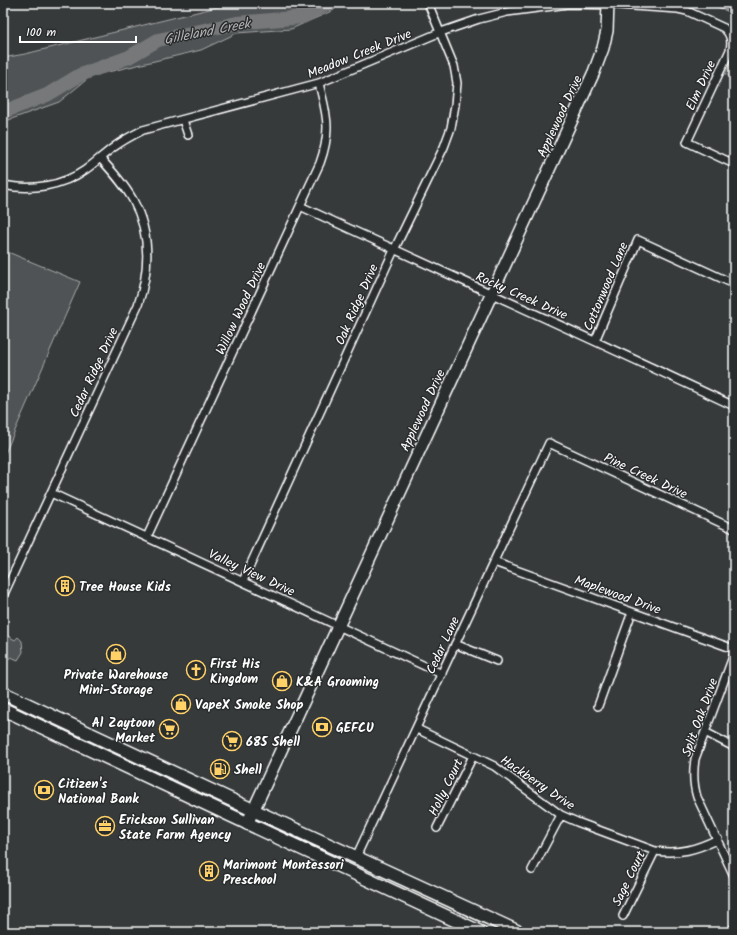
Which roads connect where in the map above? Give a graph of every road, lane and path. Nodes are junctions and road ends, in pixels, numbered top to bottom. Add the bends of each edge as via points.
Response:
1 (428, 3) edge
2 (608, 4) edge
3 (440, 32) junction
4 (731, 37) joint
5 (319, 84) junction
6 (183, 120) junction
7 (188, 135) dead end
8 (100, 158) junction
9 (734, 164) edge
10 (3, 185) edge
11 (300, 206) junction
12 (394, 250) junction
13 (734, 284) edge
14 (491, 295) junction
15 (595, 341) junction
16 (734, 406) edge
17 (549, 443) joint
18 (51, 493) junction
19 (734, 529) edge
20 (147, 537) junction
21 (494, 562) junction
22 (243, 581) junction
23 (3, 596) edge
24 (632, 612) junction
25 (339, 625) junction
26 (455, 644) junction
27 (734, 649) edge
28 (734, 654) edge
29 (497, 661) dead end
30 (442, 674) junction
31 (3, 693) edge
32 (598, 706) dead end
33 (3, 709) edge
34 (417, 729) junction
35 (705, 732) junction
36 (734, 747) edge
37 (473, 756) junction
38 (253, 810) junction
39 (561, 815) junction
40 (247, 824) junction
41 (438, 828) dead end
42 (718, 839) junction
43 (655, 851) junction
44 (356, 857) junction
45 (532, 870) dead end
46 (734, 876) edge
47 (623, 916) dead end
48 (734, 927) edge
49 (480, 932) edge
50 (519, 932) edge
51 (732, 932) edge

1 - 3 street, Oak Ridge Drive
2 - 3 street, Meadow Creek Drive via 568,4 507,12
2 - 4 street, Meadow Creek Drive via 687,11 724,28
2 - 14 street, Applewood Drive via 604,42 594,72
3 - 5 street, Meadow Creek Drive
3 - 12 street, Oak Ridge Drive via 454,66 457,83 452,128
4 - 9 street, Elm Drive via 730,50 687,142
5 - 6 street, Meadow Creek Drive
5 - 11 street, Willow Wood Drive via 327,126 325,148
6 - 7 street
6 - 8 street, Meadow Creek Drive via 143,130
8 - 10 street, Meadow Creek Drive via 70,179 55,184 28,188
8 - 18 street, Cedar Ridge Drive via 133,200 142,223 147,262 146,278 138,305
11 - 12 street, Rocky Creek Drive
11 - 20 street, Willow Wood Drive
12 - 14 street, Rocky Creek Drive
12 - 22 street, Oak Ridge Drive
13 - 15 street, Cottonwood Lane via 638,240
14 - 15 street, Rocky Creek Drive
14 - 25 street, Applewood Drive
15 - 16 street, Rocky Creek Drive
17 - 19 street, Pine Creek Drive
17 - 21 street, Cedar Lane
18 - 20 street, Valley View Drive
18 - 23 street, Cedar Ridge Drive
20 - 22 street, Valley View Drive
21 - 24 street, Maplewood Drive
21 - 26 street, Cedar Lane
22 - 25 street, Valley View Drive
24 - 27 street, Maplewood Drive
24 - 32 street
25 - 30 street, Valley View Drive
25 - 38 street, Applewood Drive
26 - 29 street
26 - 30 street, Cedar Lane
28 - 35 street, Split Oak Drive
30 - 34 street, Cedar Lane
31 - 38 main road
33 - 40 main road
34 - 37 street, Hackberry Drive
34 - 44 street, Cedar Lane
35 - 36 street
35 - 42 street, Split Oak Drive via 695,759 694,788
37 - 39 street, Hackberry Drive via 494,766
37 - 41 street, Holly Court
38 - 40 street, Applewood Drive
38 - 44 main road
39 - 43 street, Hackberry Drive
39 - 45 street
40 - 49 main road
42 - 43 street, Hackberry Drive via 691,850
42 - 46 street, Split Oak Drive
43 - 47 street, Sage Court
44 - 50 main road
48 - 51 street

